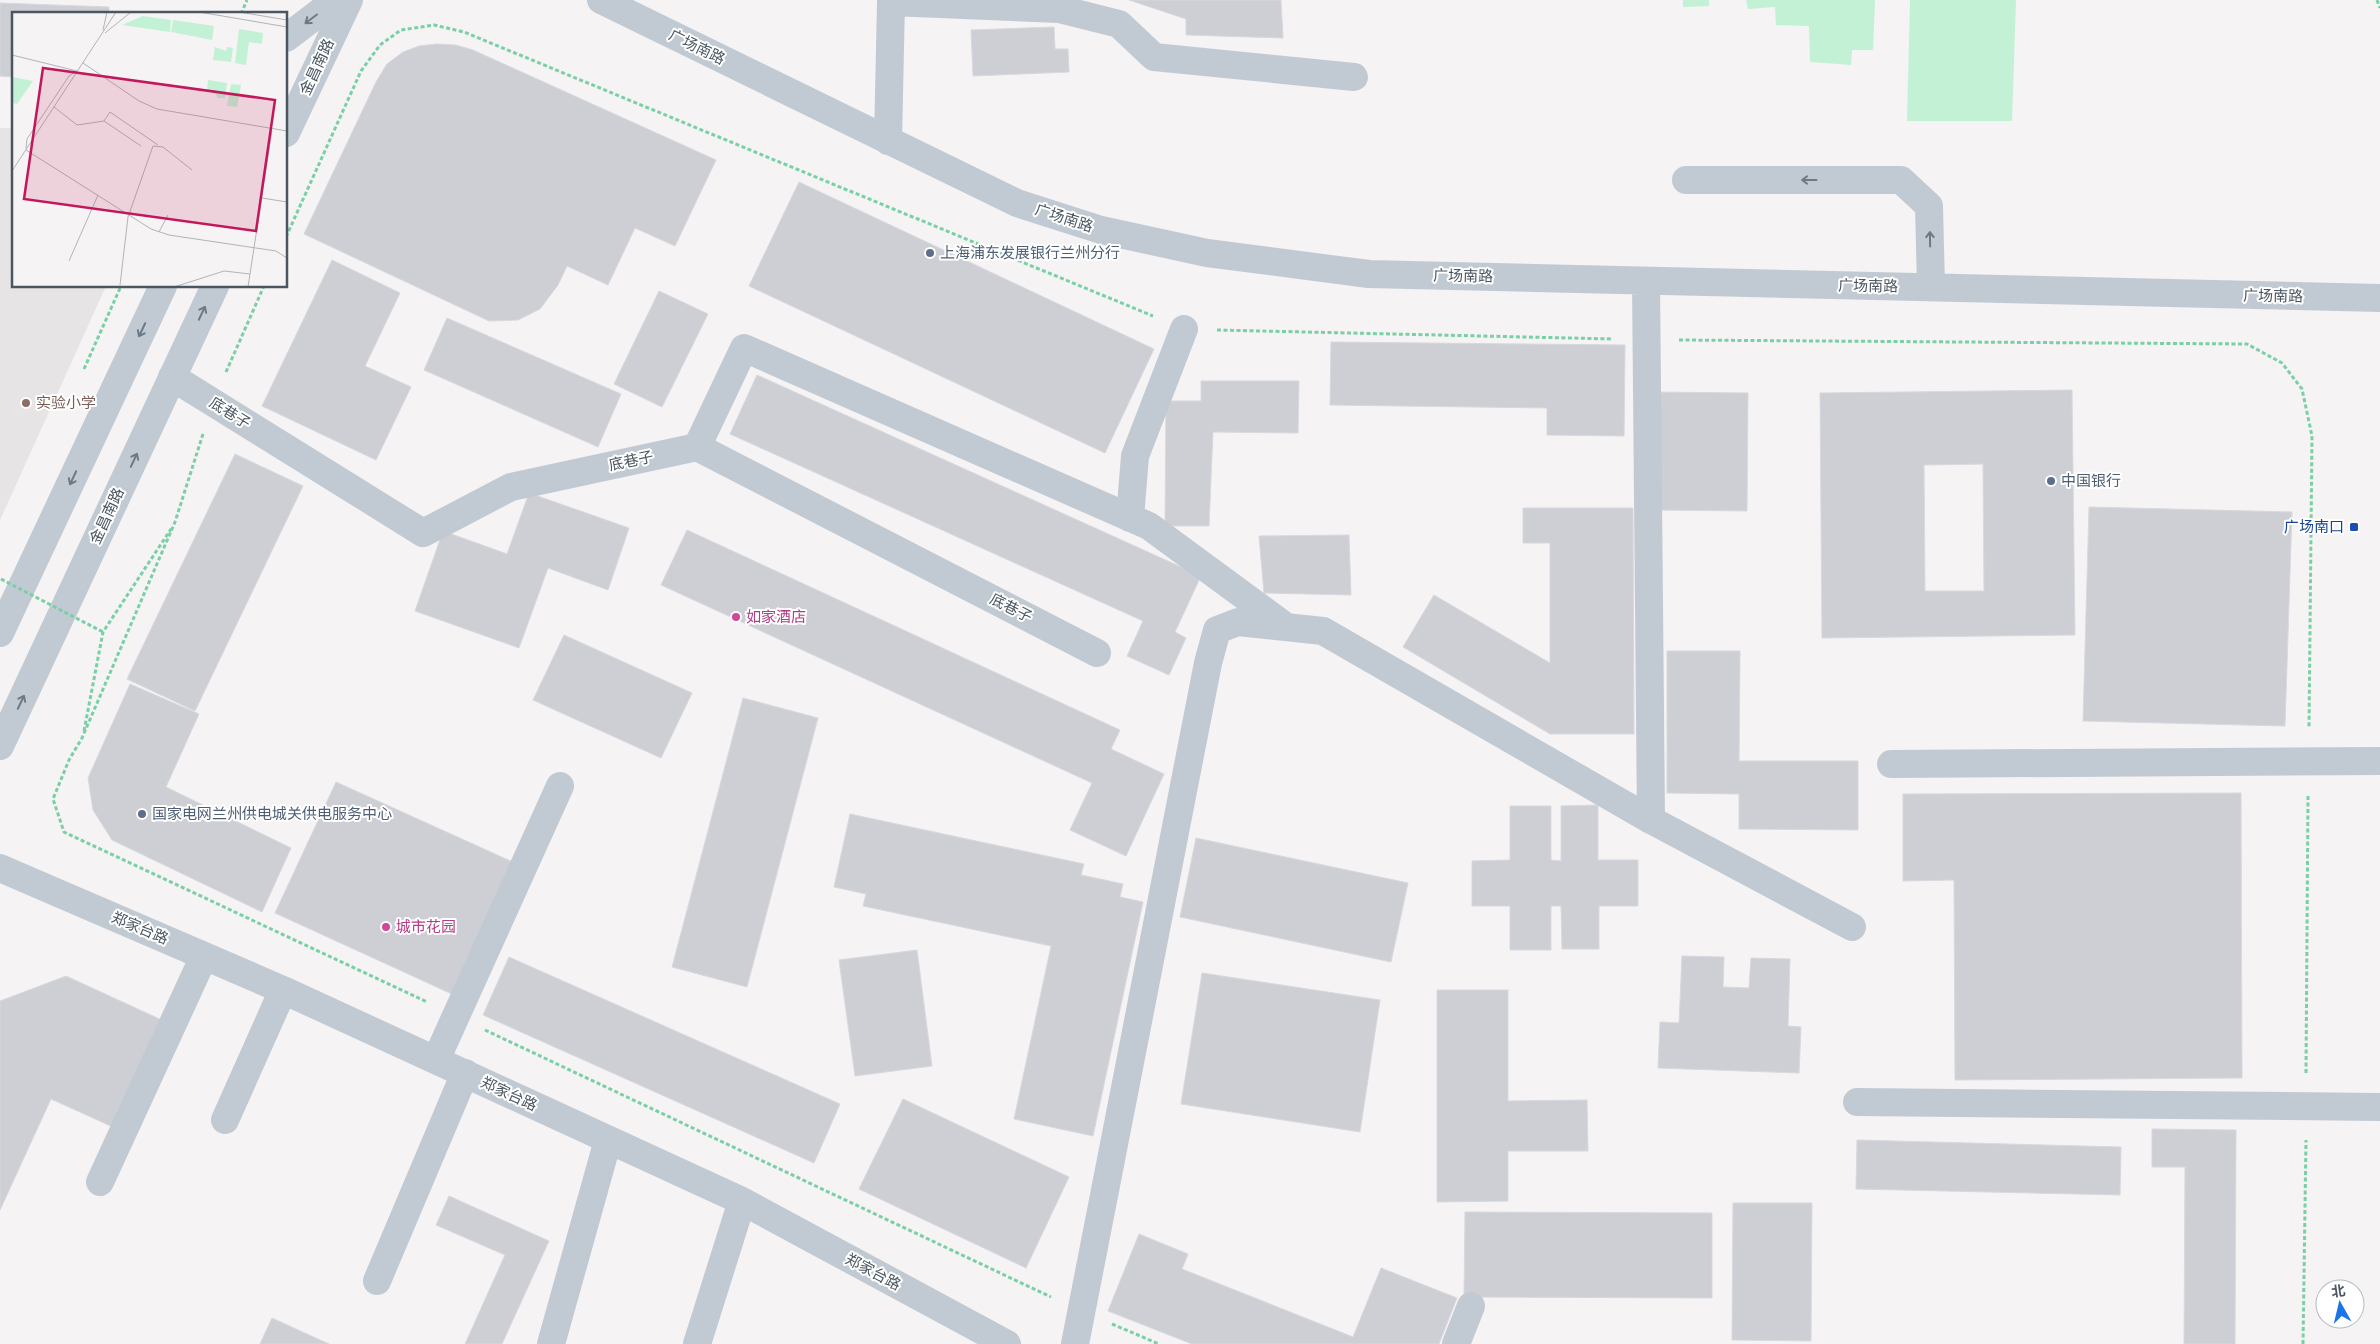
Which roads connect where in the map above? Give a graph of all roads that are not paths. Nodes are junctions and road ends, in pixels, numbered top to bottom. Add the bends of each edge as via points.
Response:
1 (336, 0) edge
2 (349, 0) edge
3 (601, 0) edge
4 (288, 36) edge
5 (1354, 77) dead end
6 (288, 129) edge
7 (888, 141) junction
8 (1686, 180) dead end
9 (1646, 281) junction
10 (1931, 287) junction
11 (162, 288) edge
12 (214, 288) edge
13 (2380, 298) edge
14 (1184, 329) road end
15 (172, 377) junction
16 (697, 447) junction
17 (1130, 518) junction
18 (1286, 627) junction
19 (0, 633) edge
20 (1097, 653) dead end
21 (0, 746) edge
22 (2380, 761) edge
23 (1890, 764) dead end
24 (560, 786) dead end
25 (1651, 820) junction
26 (0, 868) edge
27 (1852, 927) dead end
28 (204, 956) junction
29 (283, 990) junction
30 (436, 1060) junction
31 (465, 1073) junction
32 (1857, 1102) dead end
33 (2380, 1107) edge
34 (225, 1120) dead end
35 (608, 1140) junction
36 (100, 1182) dead end
37 (742, 1201) junction
38 (377, 1281) dead end
39 (1471, 1306) dead end
40 (551, 1344) edge
41 (697, 1344) edge
42 (1007, 1344) edge
43 (1075, 1344) edge
44 (1456, 1344) edge

1 -> 4 street, 金昌南路
2 - 6 street, 金昌南路
3 - 7 street, 广场南路
5 - 7 street via 1154,56 1119,24 1059,9 890,2
7 - 9 street, 广场南路 via 1017,203 1101,230 1206,253 1369,274
10 -> 8 street via 1929,206 1901,180
9 - 10 street, 广场南路
9 - 25 street
10 - 13 street, 广场南路
11 -> 19 street
15 -> 12 street, 金昌南路
14 - 17 street via 1135,456
15 - 16 street, 底巷子 via 423,533 511,487
21 -> 15 street, 金昌南路
16 - 17 street via 744,348
16 - 20 street, 底巷子
17 - 18 street via 1150,526
18 - 25 street via 1323,631
18 - 43 street via 1238,622 1217,630
22 - 23 street
24 - 30 street
25 - 27 street
26 - 28 street, 郑家台路
28 - 29 street, 郑家台路
28 - 36 street
29 - 30 street, 郑家台路
29 - 34 street
30 - 31 street, 郑家台路
31 - 35 street, 郑家台路
31 - 38 street
32 - 33 street
35 - 37 street, 郑家台路
35 - 40 street
37 - 41 street
37 - 42 street, 郑家台路
39 - 44 street

